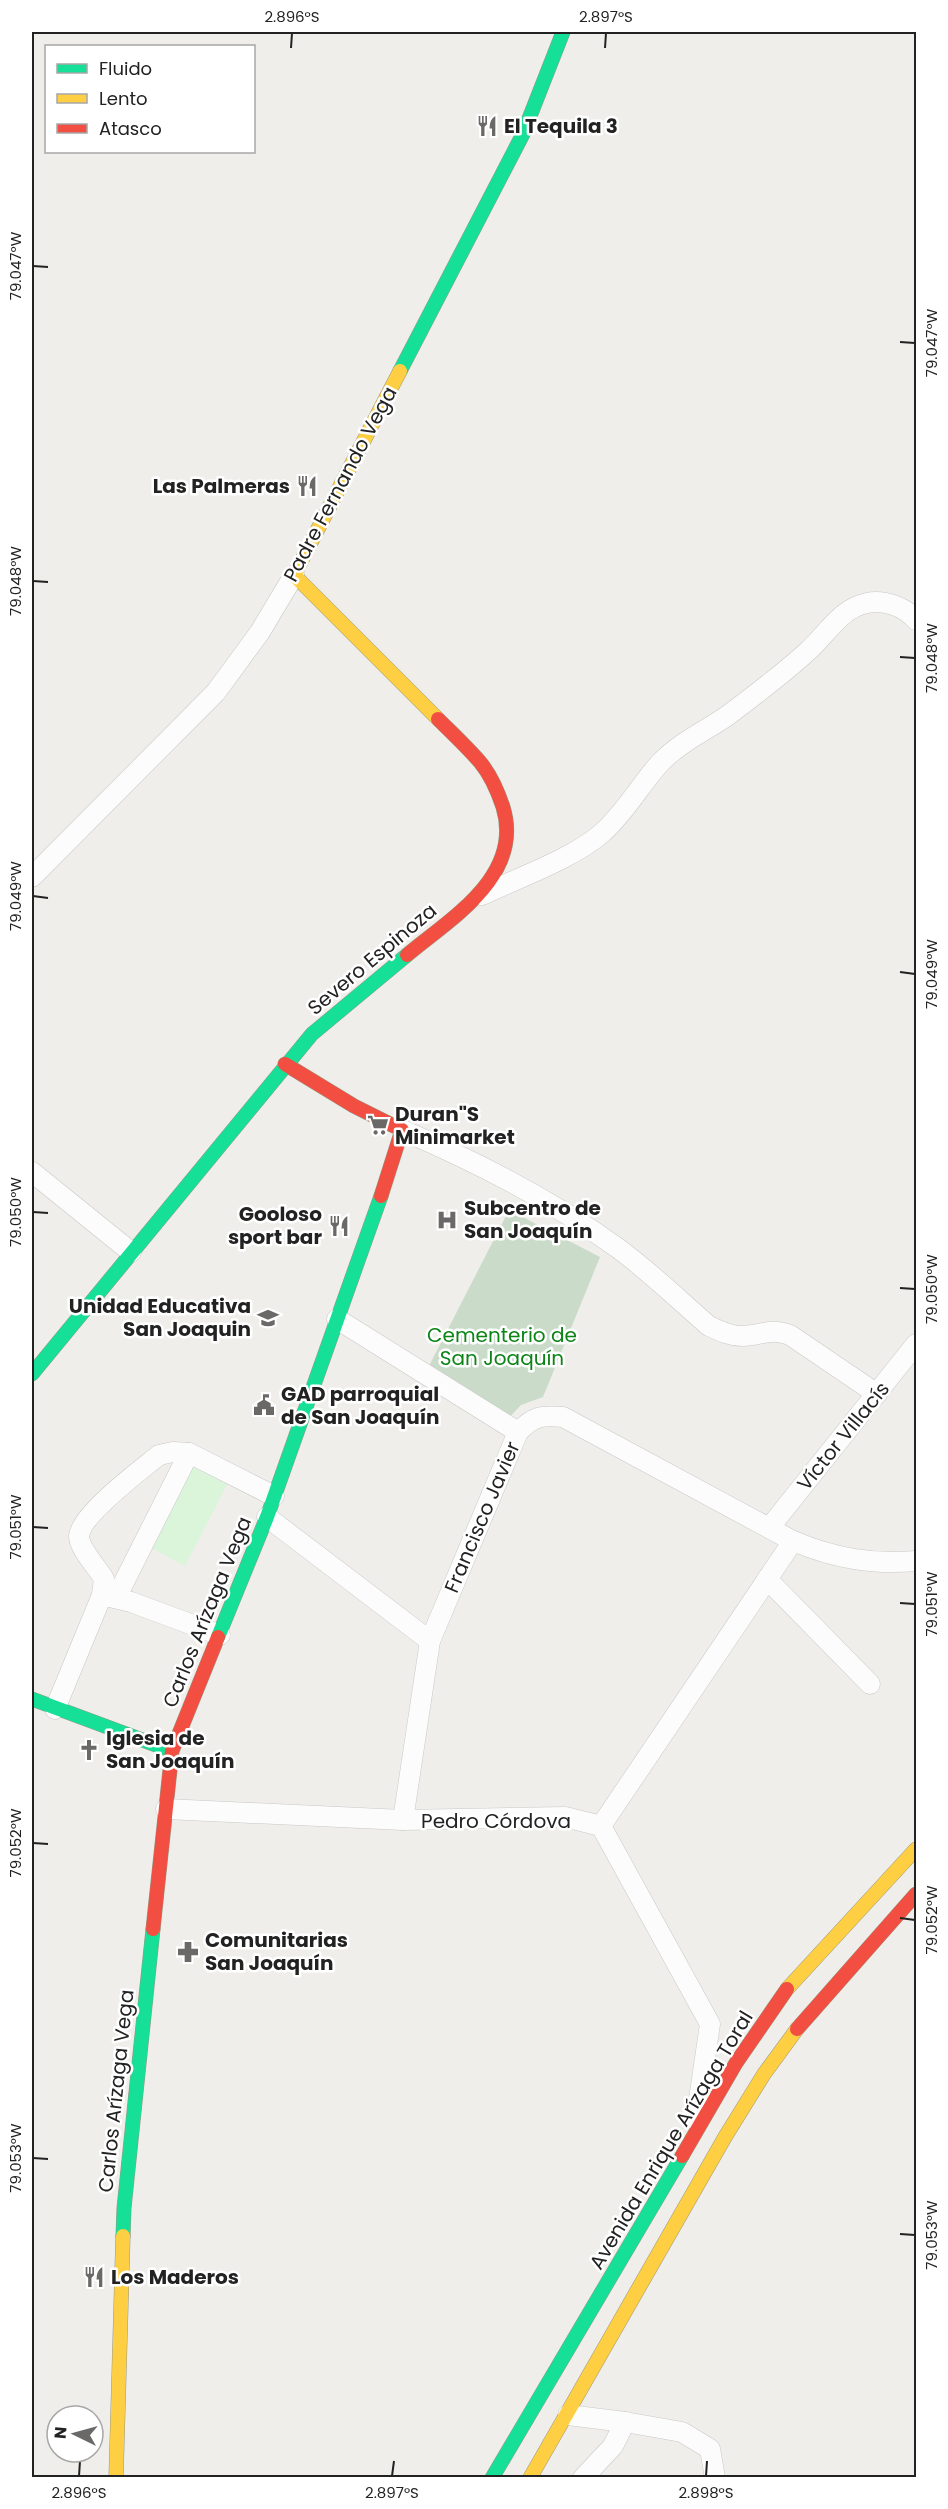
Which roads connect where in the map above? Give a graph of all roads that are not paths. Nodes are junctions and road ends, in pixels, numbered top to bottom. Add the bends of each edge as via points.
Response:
1 (563, 32) edge
2 (294, 575) junction
3 (916, 620) edge
4 (32, 877) edge
5 (476, 897) junction
6 (285, 1064) junction
7 (402, 1130) junction
8 (32, 1172) edge
9 (130, 1252) junction
10 (337, 1319) junction
11 (916, 1344) edge
12 (32, 1374) edge
13 (876, 1394) junction
14 (518, 1432) junction
15 (189, 1453) junction
16 (274, 1496) junction
17 (267, 1517) junction
18 (770, 1527) junction
19 (793, 1541) junction
20 (916, 1561) edge
21 (766, 1579) junction
22 (109, 1597) junction
23 (220, 1635) junction
24 (430, 1641) junction
25 (870, 1684) dead end
26 (32, 1699) edge
27 (55, 1710) junction
28 (172, 1751) junction
29 (166, 1809) junction
30 (403, 1820) junction
31 (601, 1826) junction
32 (916, 1849) edge
33 (916, 1894) edge
34 (693, 2136) junction
35 (568, 2415) junction
36 (625, 2422) junction
37 (117, 2478) edge
38 (492, 2478) edge
39 (530, 2478) edge
40 (583, 2478) edge
41 (715, 2478) edge

1 - 2 street, Padre Fernando Vega via 523,134
2 - 4 street, Padre Fernando Vega via 260,632 216,692
2 - 5 street, Severo Espinoza via 481,763 496,785 507,815 506,851 489,884
3 - 5 street via 885,602 855,607 782,674 661,762 620,813 584,848
5 - 6 street, Severo Espinoza via 312,1034
6 - 7 street via 354,1107
6 - 9 street, Severo Espinoza
7 - 10 street, Carlos Arízaga Vega
7 - 13 street via 540,1198 619,1249 709,1326 741,1336 778,1331 790,1335
8 - 9 street
9 - 12 street, Severo Espinoza
10 - 14 street
10 - 16 street, Carlos Arízaga Vega
11 - 13 street, Víctor Villacís
13 - 18 street, Víctor Villacís
14 - 18 street, Francisco Javier via 530,1420 544,1415 563,1417
14 - 24 street, Francisco Javier
15 - 16 street
15 - 22 street
15 - 22 street via 159,1455 86,1517 79,1536 104,1580
16 - 17 street, Carlos Arízaga Vega
17 - 23 street, Carlos Arízaga Vega
17 - 24 street
18 - 19 street, Francisco Javier
19 - 20 street, Francisco Javier via 824,1554 858,1561
19 - 21 street
21 - 25 street
21 - 31 street
22 - 23 street
22 - 27 street
23 - 28 street, Carlos Arízaga Vega
24 - 30 street, Francisco Javier
26 - 27 street
27 - 28 street
28 - 29 street, Carlos Arízaga Vega
29 - 30 street, Pedro Córdova
29 - 37 street, Carlos Arízaga Vega via 124,2208
30 - 31 street, Pedro Córdova via 565,1817
31 - 34 street via 710,2024
32 - 34 street, Avenida Enrique Arízaga Toral via 788,1988 736,2063
33 - 35 street via 808,2016 764,2074
34 - 38 street, Avenida Enrique Arízaga Toral
35 - 36 street
35 - 39 street
36 - 40 street via 613,2446
36 - 41 street via 682,2432 710,2449

